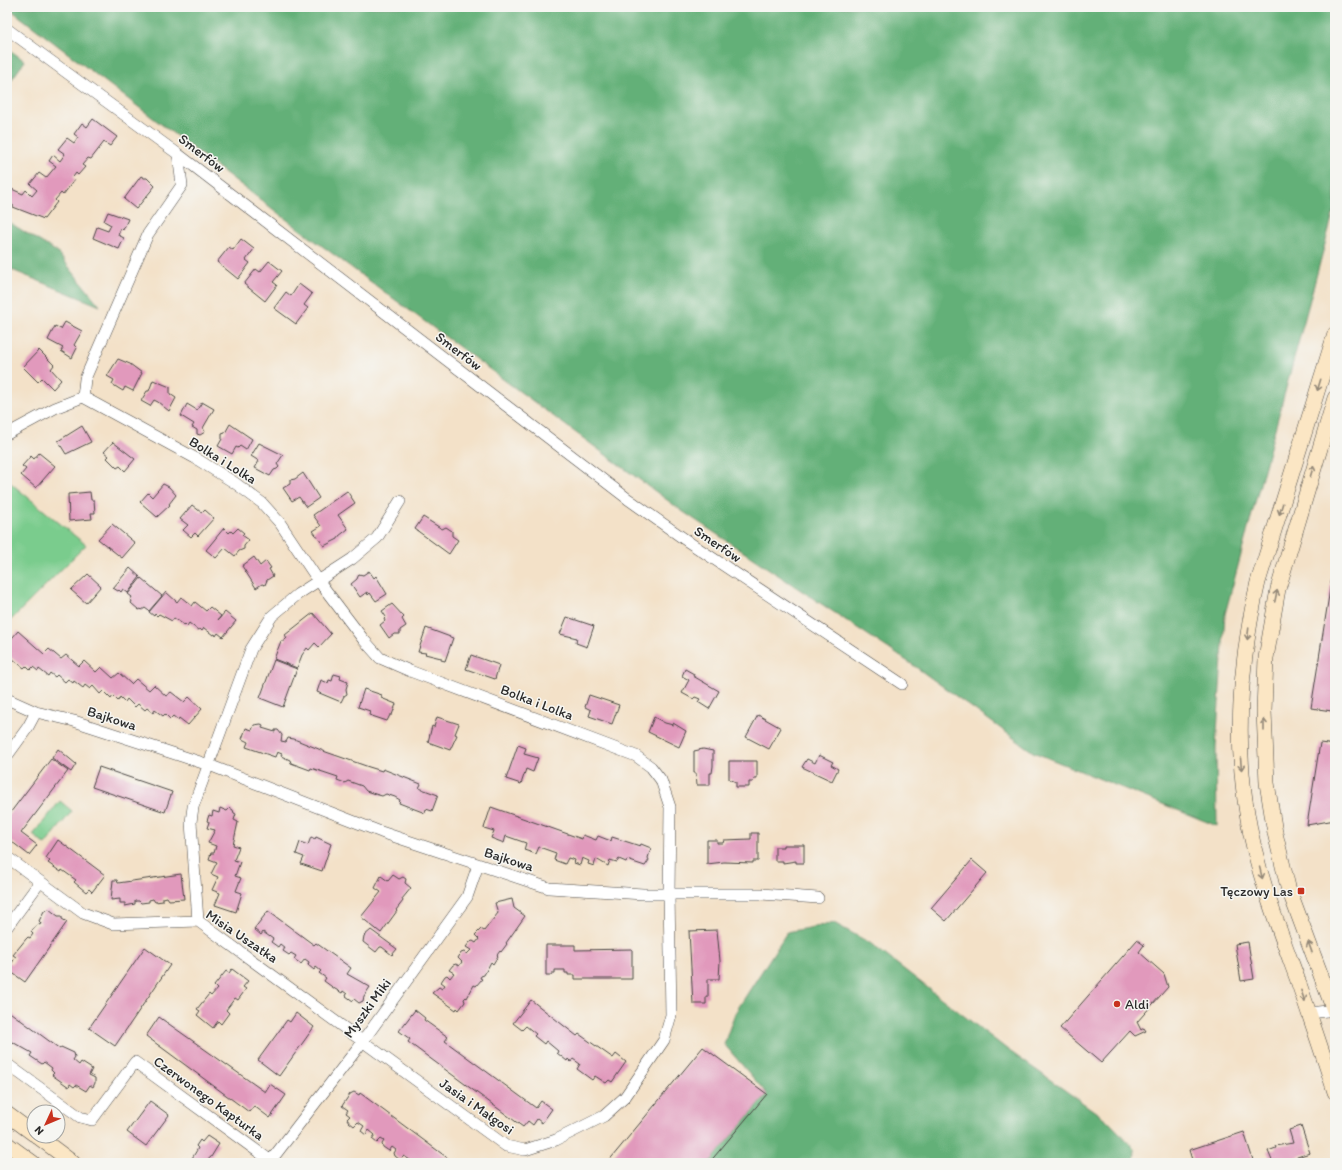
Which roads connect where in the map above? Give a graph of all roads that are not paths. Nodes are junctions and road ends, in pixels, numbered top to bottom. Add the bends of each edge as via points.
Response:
1 (7, 29) edge
2 (178, 154) junction
3 (1335, 334) edge
4 (83, 397) junction
5 (1335, 398) edge
6 (7, 434) edge
7 (400, 501) dead end
8 (318, 580) junction
9 (902, 684) dead end
10 (7, 699) edge
11 (36, 712) junction
12 (7, 756) edge
13 (209, 765) junction
14 (7, 857) edge
15 (478, 865) junction
16 (40, 882) junction
17 (669, 894) junction
18 (818, 898) dead end
19 (198, 921) junction
20 (7, 927) edge
21 (1335, 1011) edge
22 (1310, 1013) junction
23 (362, 1041) junction
24 (7, 1064) edge
25 (1335, 1092) edge
26 (7, 1114) edge
27 (26, 1128) edge
28 (7, 1144) edge
29 (48, 1144) edge
30 (270, 1162) edge
31 (33, 1163) edge
32 (73, 1163) edge

1 - 2 street, Smerfów
2 - 4 street via 182,185 148,234 85,379
2 - 9 street, Smerfów via 628,499
3 -> 22 main road via 1258,582 1250,617 1243,670 1240,734 1241,762 1251,835 1266,893
4 - 6 street via 55,408
4 - 8 street, Bolka i Lolka via 195,458 262,503 280,523
21 -> 5 main road via 1288,887 1275,833 1267,783 1264,741 1266,658 1278,589
7 - 8 street via 377,538 352,559
8 - 13 street via 272,616 251,649
8 - 17 street, Bolka i Lolka via 380,658 636,756 651,767 661,780 670,807
10 - 11 street, Bajkowa
11 - 12 street
11 - 13 street, Bajkowa via 74,721
13 - 15 street, Bajkowa via 381,832 446,852
13 - 19 street via 193,807 191,822
14 - 16 street, Misia Uszatka
15 - 17 street, Bajkowa via 549,888
15 - 23 street, Myszki Miki via 467,897
16 - 19 street, Misia Uszatka via 83,913 113,924
16 - 20 street
17 - 18 street, Bajkowa via 761,894
17 - 23 street, Jasia i Małgosi via 671,1015 664,1040 625,1097 604,1116 556,1140 525,1150 506,1146
19 - 23 street, Misia Uszatka
21 - 22 street
22 - 25 main road
23 - 30 street, Myszki Miki
24 - 30 street, Czerwonego Kapturka via 80,1117 92,1120 135,1062
26 - 27 main road
28 - 31 main road
29 - 32 main road

